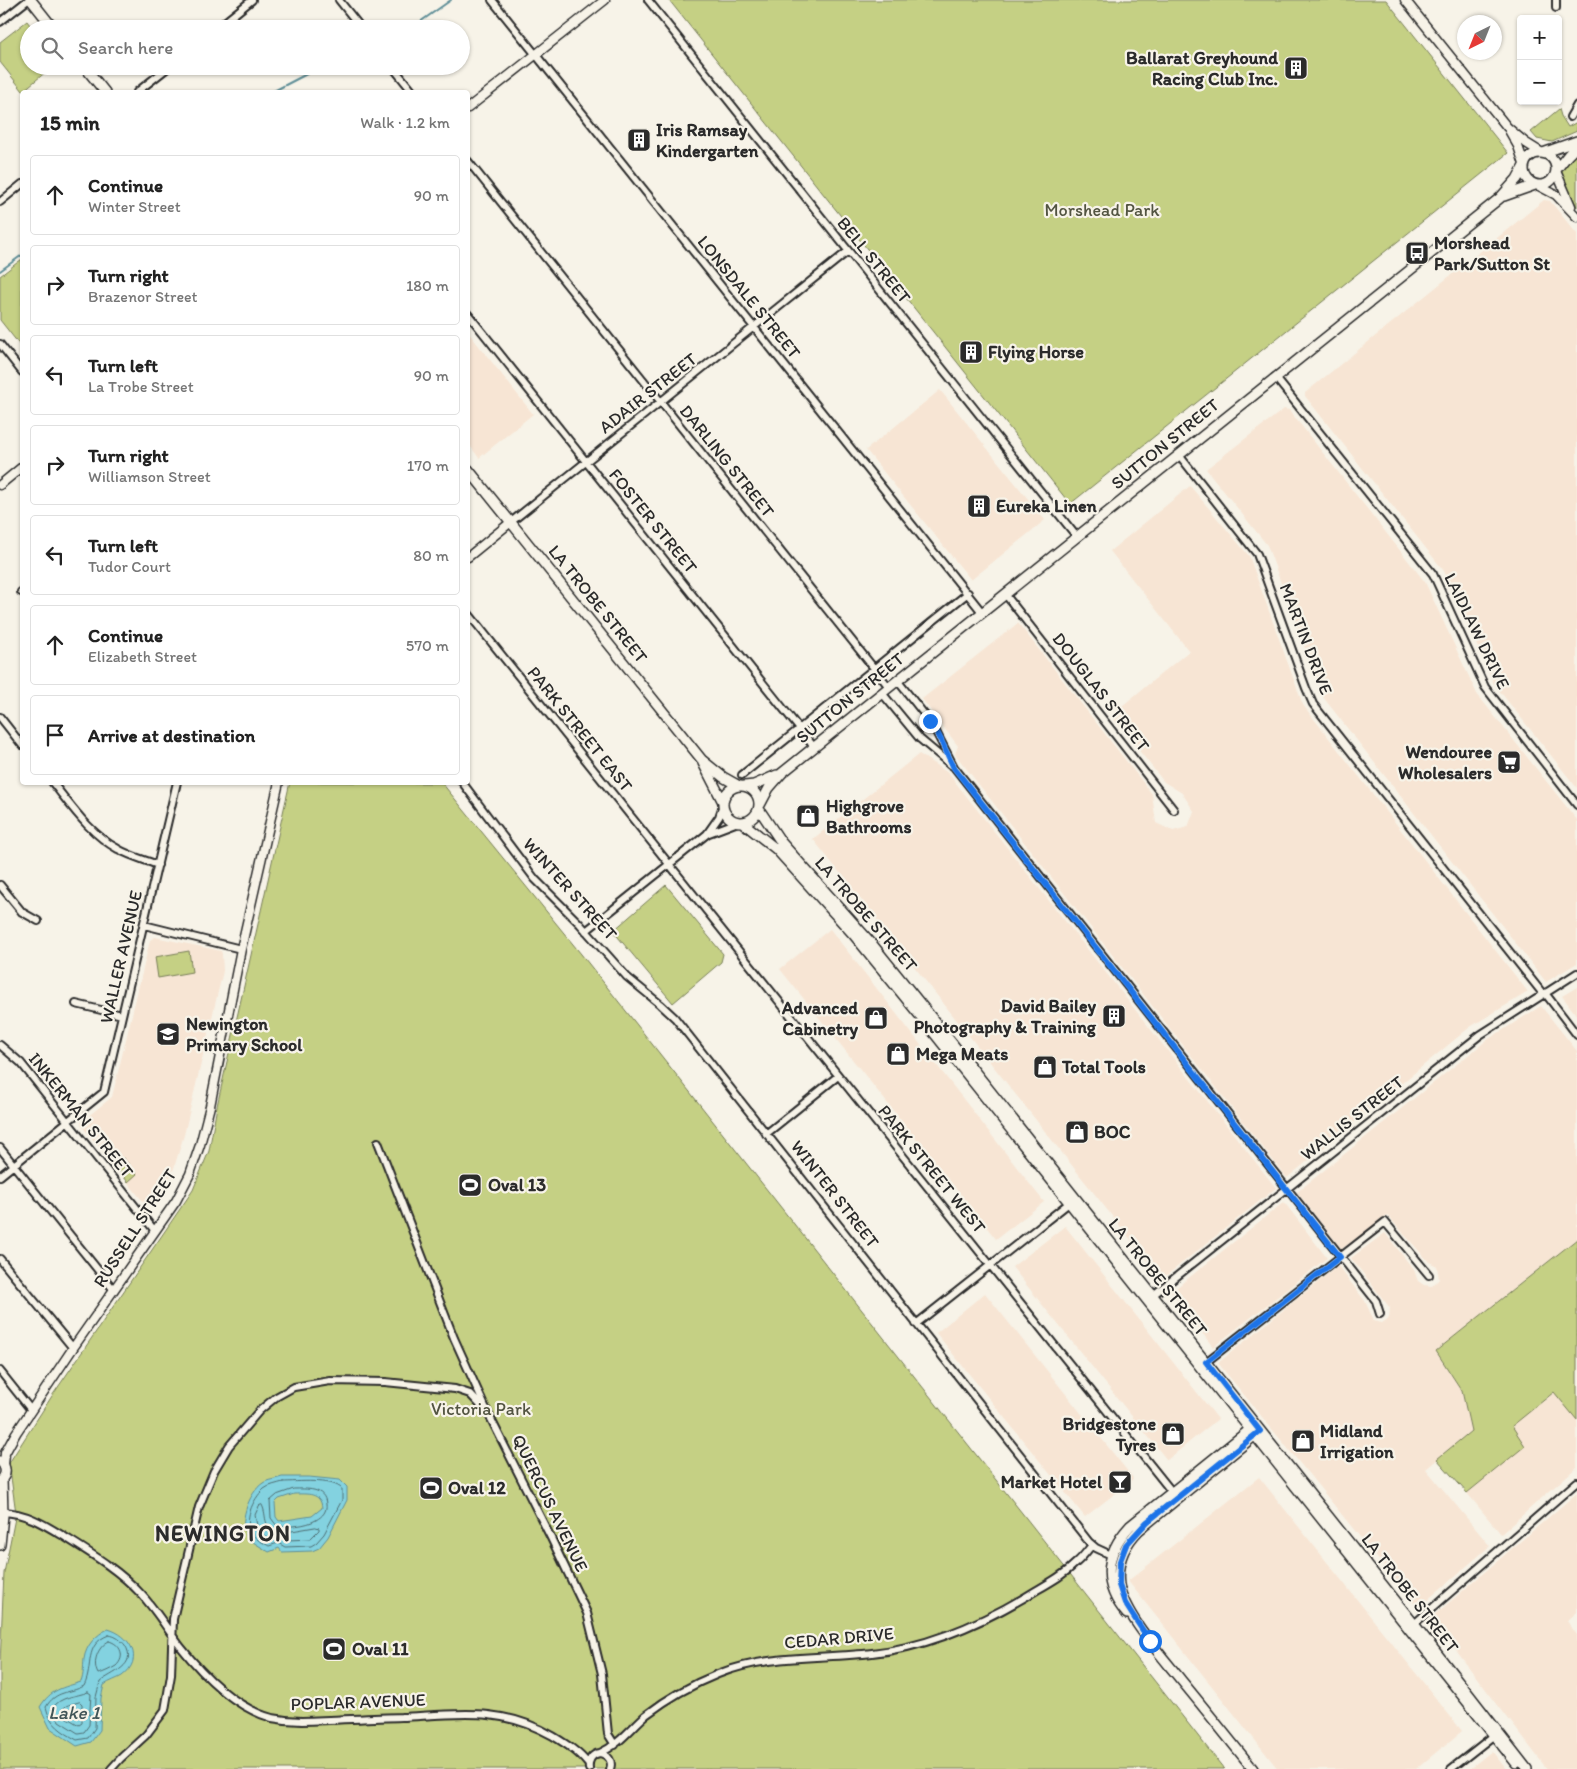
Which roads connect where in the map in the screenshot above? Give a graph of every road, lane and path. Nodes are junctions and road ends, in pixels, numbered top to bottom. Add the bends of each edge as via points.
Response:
1 (29, 0) edge
2 (252, 0) edge
3 (339, 0) edge
4 (492, 0) edge
5 (605, 0) edge
6 (1405, 0) edge
7 (1556, 0) edge
8 (647, 1) edge
9 (1556, 8) dead end
10 (46, 20) edge
11 (227, 20) edge
12 (355, 20) edge
13 (0, 22) edge
14 (536, 55) junction
15 (91, 75) edge
16 (159, 75) edge
17 (399, 75) edge
18 (103, 90) edge
19 (140, 90) edge
20 (411, 90) edge
21 (1577, 105) edge
22 (470, 108) edge
23 (1570, 117) dead end
24 (1507, 127) junction
25 (1577, 141) edge
26 (1577, 146) edge
27 (1542, 153) junction
28 (470, 164) edge
29 (1524, 165) junction
30 (1556, 171) junction
31 (1536, 185) junction
32 (20, 186) edge
33 (1500, 198) junction
34 (0, 202) edge
35 (1577, 216) edge
36 (847, 252) junction
37 (470, 316) edge
38 (754, 328) junction
39 (0, 344) edge
40 (20, 369) edge
41 (1275, 377) junction
42 (660, 402) junction
43 (1178, 454) junction
44 (586, 461) junction
45 (20, 469) edge
46 (470, 471) edge
47 (0, 485) edge
48 (511, 522) junction
49 (1077, 536) junction
50 (470, 555) edge
51 (968, 593) junction
52 (1005, 594) junction
53 (982, 612) junction
54 (470, 615) edge
55 (875, 668) junction
56 (897, 680) junction
57 (889, 687) junction
58 (882, 693) junction
59 (0, 717) edge
60 (799, 729) junction
61 (20, 742) edge
62 (814, 747) junction
63 (702, 760) junction
64 (954, 768) junction
65 (782, 773) junction
66 (742, 775) dead end
67 (54, 785) edge
68 (176, 785) edge
69 (279, 785) edge
70 (464, 785) edge
71 (742, 786) junction
72 (723, 803) junction
73 (1577, 805) edge
74 (759, 807) junction
75 (1174, 810) dead end
76 (740, 822) junction
77 (707, 834) junction
78 (158, 864) junction
79 (669, 864) junction
80 (0, 885) edge
81 (38, 921) dead end
82 (144, 925) junction
83 (586, 931) junction
84 (242, 949) junction
85 (1577, 974) edge
86 (1544, 994) junction
87 (76, 1004) dead end
88 (122, 1015) junction
89 (1577, 1036) edge
90 (0, 1045) edge
91 (838, 1076) junction
92 (68, 1122) junction
93 (766, 1134) junction
94 (378, 1142) dead end
95 (0, 1148) edge
96 (14, 1165) junction
97 (0, 1176) edge
98 (1287, 1188) junction
99 (1072, 1200) junction
100 (155, 1231) junction
101 (1340, 1257) junction
102 (0, 1259) edge
103 (990, 1265) junction
104 (1429, 1275) dead end
105 (114, 1290) junction
106 (1149, 1298) junction
107 (1380, 1314) dead end
108 (916, 1324) junction
109 (72, 1348) junction
110 (1202, 1365) junction
111 (0, 1371) edge
112 (31, 1410) junction
113 (487, 1412) junction
114 (1255, 1430) junction
115 (16, 1433) junction
116 (0, 1448) edge
117 (2, 1463) edge
118 (1, 1480) edge
119 (1577, 1482) edge
120 (1175, 1495) junction
121 (1, 1512) edge
122 (0, 1545) edge
123 (1092, 1545) junction
124 (1111, 1555) junction
125 (1121, 1557) junction
126 (1412, 1626) junction
127 (172, 1634) junction
128 (1150, 1641) junction
129 (1496, 1734) junction
130 (615, 1745) junction
131 (574, 1750) junction
132 (598, 1753) junction
133 (609, 1758) junction
134 (589, 1768) edge
135 (111, 1769) edge
136 (610, 1769) edge
137 (1253, 1769) edge
138 (1452, 1769) edge
139 (1521, 1769) edge
140 (1526, 1769) edge

1 - 10 main road
1 - 13 street
2 - 11 street
3 - 12 street
4 - 14 street, LONSDALE STREET
5 - 14 street
6 - 24 street
7 - 9 street
8 - 36 street, BELL STREET
14 - 22 street
14 - 38 street, LONSDALE STREET
15 - 18 main road
16 - 19 street
17 - 20 street
21 - 23 street
24 - 27 street
24 - 29 street
25 - 27 main road
26 - 30 main road
27 - 29 main road via 1531,155
27 - 30 main road via 1553,159
28 - 42 street, DARLING STREET
29 - 31 main road via 1526,179
29 - 33 main road, SUTTON STREET via 1517,179
30 - 31 main road via 1550,182
30 - 35 street
31 - 33 main road, SUTTON STREET
31 - 35 street via 1556,195
32 - 34 street
33 - 41 main road, SUTTON STREET
36 - 38 street, ADAIR STREET
36 - 49 street, BELL STREET
37 - 44 street, FOSTER STREET
38 - 42 street, ADAIR STREET
38 - 51 street, LONSDALE STREET
39 - 40 street
41 - 43 main road, SUTTON STREET
41 - 73 street, LAIDLAW DRIVE via 1433,574 1485,687
42 - 44 street, ADAIR STREET
42 - 55 street, DARLING STREET
43 - 49 main road, SUTTON STREET
43 - 86 street, MARTIN DRIVE via 1258,554 1313,704
44 - 48 street, ADAIR STREET
44 - 60 street, FOSTER STREET
45 - 47 street
46 - 48 main road, LA TROBE STREET
48 - 50 street, ADAIR STREET
48 - 63 main road, LA TROBE STREET
49 - 52 main road, SUTTON STREET
51 - 53 street, LONSDALE STREET
51 - 55 street, SUTTON STREET
52 - 53 main road, SUTTON STREET
52 - 75 street, DOUGLAS STREET
53 - 56 main road, SUTTON STREET
54 - 79 street, PARK STREET EAST
55 - 57 street, DARLING STREET
55 - 60 street, SUTTON STREET
56 - 57 main road, SUTTON STREET
56 - 64 street via 932,724
57 - 58 main road, SUTTON STREET
58 - 62 main road, SUTTON STREET
58 - 64 street via 920,739
59 - 61 street
60 - 62 street, FOSTER STREET
60 - 66 street, SUTTON STREET
62 - 65 main road, SUTTON STREET
63 - 71 main road, LA TROBE STREET via 723,777
63 - 72 main road, LA TROBE STREET
64 - 98 street
65 - 71 main road, SUTTON STREET via 754,785
65 - 74 main road, SUTTON STREET
67 - 78 street via 86,825 104,840 128,854
68 - 78 street, WALLER AVENUE
69 - 84 street, RUSSELL STREET
70 - 83 street, WINTER STREET via 535,879
71 - 72 main road via 728,791
71 - 74 main road via 756,792
72 - 76 main road via 728,816
72 - 77 street
74 - 76 main road via 754,817
74 - 99 main road, LA TROBE STREET via 782,842 872,944
76 - 77 street
76 - 99 main road, LA TROBE STREET via 776,849 853,934
77 - 79 street
78 - 82 street, WALLER AVENUE
79 - 83 street
79 - 91 street, PARK STREET WEST
80 - 81 street via 22,912
82 - 84 street
82 - 88 street, WALLER AVENUE
83 - 93 street, WINTER STREET via 627,977 674,1018
84 - 100 street, RUSSELL STREET via 200,1145 181,1192
85 - 86 street, WALLIS STREET
86 - 89 street, MARTIN DRIVE
86 - 98 street, WALLIS STREET via 1480,1035
87 - 88 street
88 - 92 street, WALLER AVENUE via 104,1092
90 - 92 street, INKERMAN STREET via 18,1060
91 - 93 street
91 - 103 street, PARK STREET WEST
92 - 96 street, WALLER AVENUE
92 - 100 street, INKERMAN STREET
93 - 108 street, WINTER STREET
94 - 113 street, QUERCUS AVENUE via 454,1338
95 - 96 street
96 - 97 street, WALLER AVENUE
96 - 105 street
98 - 101 street
98 - 106 street, WALLIS STREET
99 - 103 street
99 - 106 main road, LA TROBE STREET
100 - 105 street, RUSSELL STREET
101 - 104 street via 1385,1222
101 - 107 street via 1376,1300
101 - 110 street
102 - 109 street
103 - 108 street
103 - 120 street, PARK STREET WEST
105 - 109 street, RUSSELL STREET
106 - 110 main road, LA TROBE STREET
108 - 123 street, WINTER STREET
109 - 112 street, RUSSELL STREET
110 - 114 main road, LA TROBE STREET
111 - 112 street
112 - 115 street, RUSSELL STREET
113 - 127 street via 470,1394 455,1389 385,1382 330,1381 294,1387 276,1397 244,1428 214,1471 199,1507 175,1607
113 - 130 street, QUERCUS AVENUE via 587,1613 602,1674 608,1734
114 - 120 main road
114 - 126 main road, LA TROBE STREET
115 - 116 street, RUSSELL STREET
115 - 117 street, RUSSELL STREET
117 - 118 main road via 5,1473
118 - 121 main road
119 - 126 street
120 - 124 main road via 1130,1526
120 - 125 main road via 1139,1530
121 - 122 main road
121 - 127 street, POPLAR AVENUE via 22,1514 36,1520 110,1566 142,1594
123 - 124 street, WINTER STREET
123 - 130 street, CEDAR DRIVE via 1061,1576 974,1623 894,1650 848,1656 780,1658 740,1666 668,1699
124 - 125 main road
124 - 128 main road via 1109,1580 1114,1596
125 - 128 main road via 1119,1577 1122,1594
126 - 129 main road, LA TROBE STREET
127 - 131 street, POPLAR AVENUE via 219,1687 246,1707 272,1718 302,1721 488,1714 529,1724
127 - 135 street via 171,1676 165,1710 146,1735
128 - 137 main road
129 - 138 street
129 - 139 main road, LA TROBE STREET
129 - 140 main road, LA TROBE STREET
130 - 132 street, CEDAR DRIVE
130 - 133 street, CEDAR DRIVE
131 - 132 street, POPLAR AVENUE
131 - 134 street, POPLAR AVENUE
132 - 133 street
132 - 134 street via 592,1756
133 - 136 street

